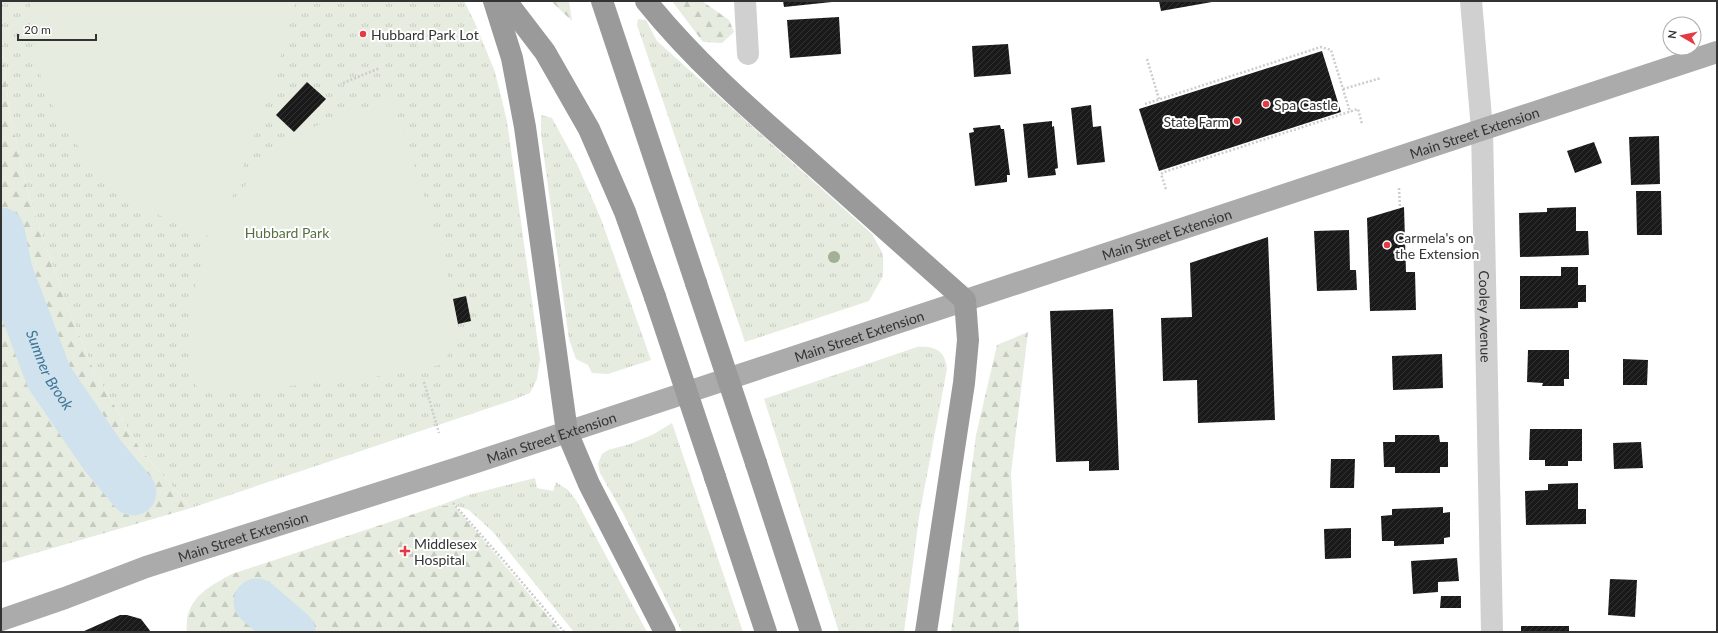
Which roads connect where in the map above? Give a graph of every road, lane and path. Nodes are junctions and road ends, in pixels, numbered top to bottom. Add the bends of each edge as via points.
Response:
1 (494, 1) edge
2 (506, 1) edge
3 (602, 1) edge
4 (646, 1) edge
5 (745, 1) edge
6 (1471, 1) edge
7 (1717, 52) edge
8 (748, 54) dead end
9 (1147, 59) dead end
10 (380, 68) dead end
11 (1381, 78) dead end
12 (343, 83) dead end
13 (1343, 89) junction
14 (1159, 99) junction
15 (1145, 104) dead end
16 (1350, 112) junction
17 (1362, 124) dead end
18 (1482, 129) junction
19 (1399, 188) dead end
20 (1166, 190) dead end
21 (1400, 208) dead end
22 (965, 300) junction
23 (424, 382) dead end
24 (567, 432) junction
25 (439, 433) dead end
26 (453, 503) dead end
27 (1, 620) edge
28 (564, 632) edge
29 (664, 632) edge
30 (766, 632) edge
31 (811, 632) edge
32 (926, 632) edge
33 (1492, 632) edge

1 - 24 highway via 512,58 525,127
2 - 30 highway, bridge via 545,52 589,129 625,212
3 - 31 highway, bridge
4 - 22 highway via 685,47 740,101
5 - 8 street
6 - 18 street, Cooley Avenue
7 - 18 main road, Main Street Extension
9 - 14 path
10 - 12 path
11 - 13 path
13 - 14 path via 1331,50 1321,47
13 - 16 path
14 - 15 path
16 - 17 path via 1358,109
16 - 20 path via 1161,174
18 - 22 main road, Main Street Extension
18 - 33 street, Cooley Avenue
19 - 21 path
22 - 24 main road, Main Street Extension
22 - 32 highway via 968,340 964,383
23 - 25 path
24 - 27 main road, Main Street Extension via 132,571
24 - 29 highway via 589,484
26 - 28 path

